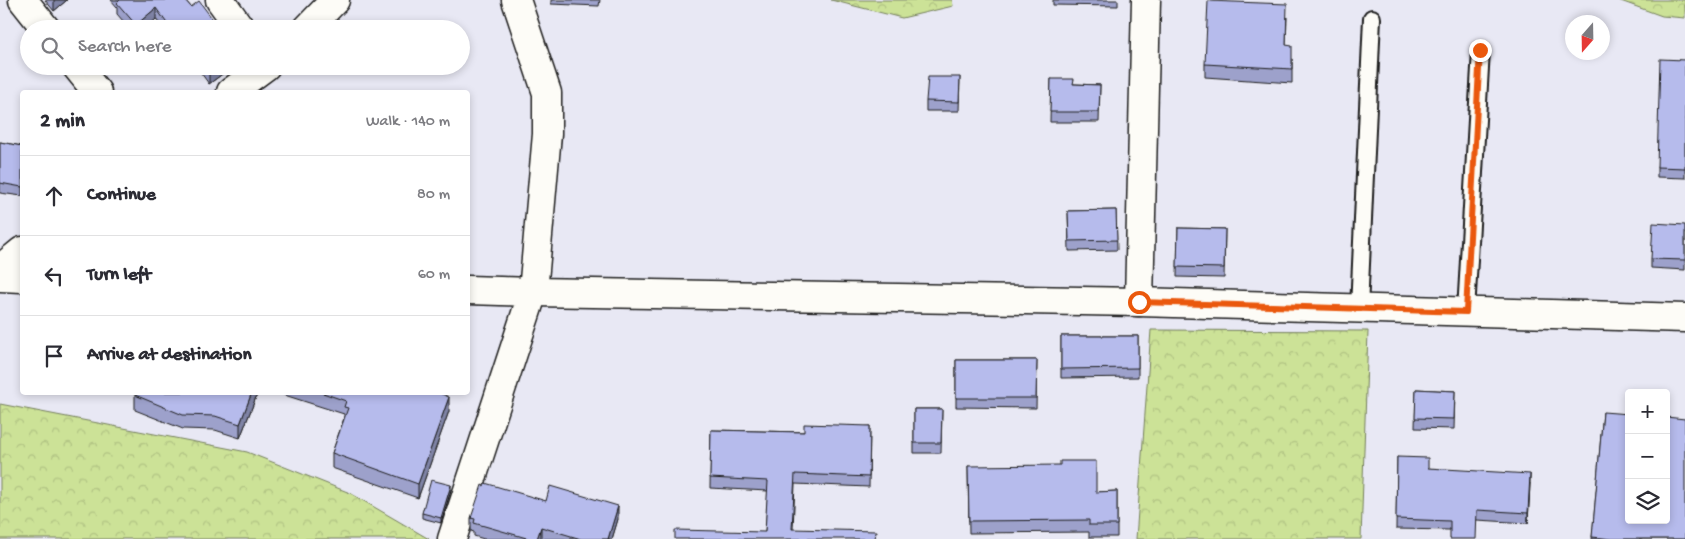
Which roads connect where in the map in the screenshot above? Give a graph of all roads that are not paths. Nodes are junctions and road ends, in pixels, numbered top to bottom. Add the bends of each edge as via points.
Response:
1 (23, 0) edge
2 (220, 0) edge
3 (516, 0) edge
4 (1146, 0) edge
5 (329, 2) edge
6 (1372, 18) dead end
7 (39, 20) edge
8 (234, 20) edge
9 (314, 20) edge
10 (1480, 50) dead end
11 (83, 75) edge
12 (254, 75) edge
13 (95, 90) edge
14 (234, 90) edge
15 (20, 253) edge
16 (0, 269) edge
17 (0, 277) edge
18 (20, 278) edge
19 (470, 290) edge
20 (533, 292) junction
21 (1139, 302) junction
22 (1359, 309) junction
23 (1466, 312) junction
24 (1685, 318) edge
25 (452, 539) edge

1 - 7 street
2 - 8 street
3 - 20 street via 547,93 547,134
4 - 21 street
5 - 9 street
6 - 22 lane
10 - 23 lane
11 - 13 street
12 - 14 street
15 - 16 street
17 - 18 street
19 - 20 street
20 - 21 street
20 - 25 street
21 - 22 street
22 - 23 street
23 - 24 street

